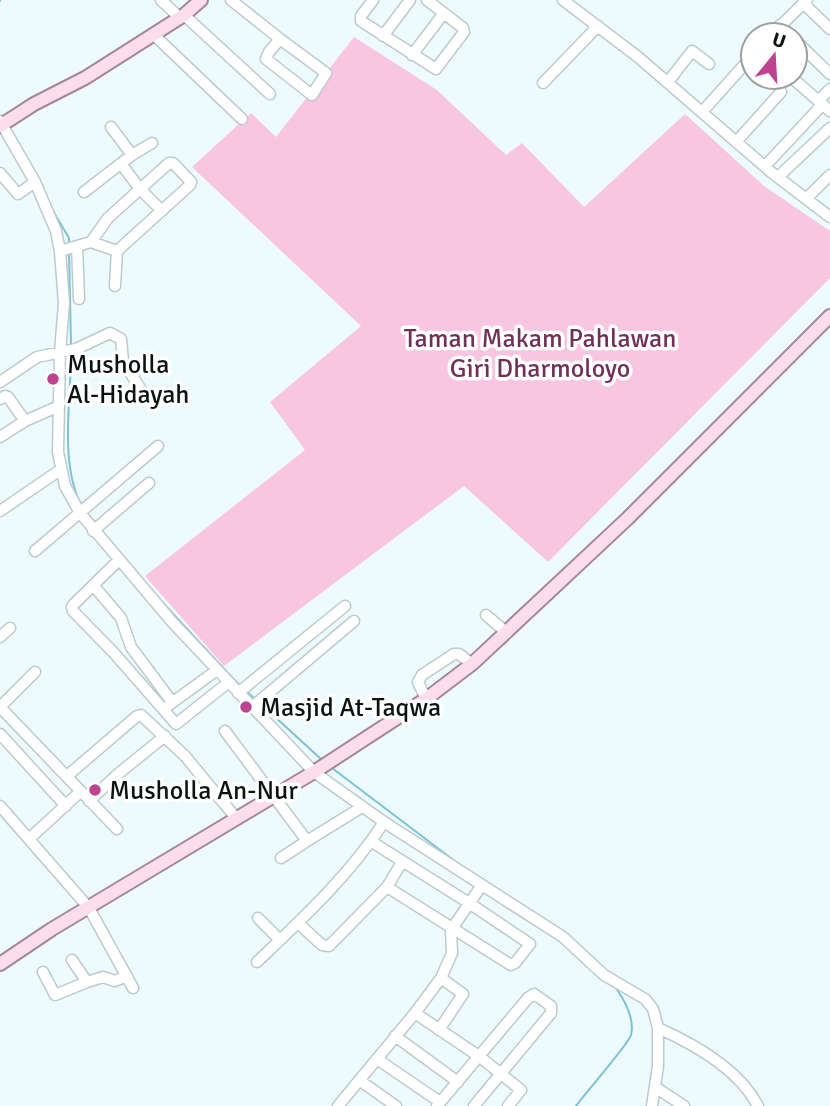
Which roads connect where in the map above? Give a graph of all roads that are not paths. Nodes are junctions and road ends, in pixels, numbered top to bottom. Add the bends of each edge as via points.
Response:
1 (161, 0) edge
2 (201, 0) edge
3 (231, 0) edge
4 (373, 0) edge
5 (410, 0) edge
6 (427, 0) edge
7 (563, 0) edge
8 (805, 2) edge
9 (444, 13) junction
10 (182, 16) junction
11 (784, 21) edge
12 (598, 26) junction
13 (830, 29) edge
14 (153, 34) junction
15 (383, 36) junction
16 (280, 39) junction
17 (809, 54) edge
18 (412, 55) junction
19 (709, 64) dead end
20 (739, 71) edge
21 (830, 74) edge
22 (668, 82) junction
23 (543, 83) dead end
24 (830, 89) edge
25 (806, 91) edge
26 (781, 92) dead end
27 (270, 94) dead end
28 (823, 106) edge
29 (702, 112) junction
30 (242, 119) dead end
31 (5, 122) edge
32 (111, 127) dead end
33 (830, 128) edge
34 (736, 142) junction
35 (152, 143) dead end
36 (132, 155) junction
37 (122, 165) junction
38 (765, 166) junction
39 (0, 173) edge
40 (830, 175) edge
41 (778, 177) junction
42 (35, 182) junction
43 (140, 189) junction
44 (84, 192) dead end
45 (806, 199) junction
46 (162, 211) junction
47 (830, 217) edge
48 (92, 242) junction
49 (68, 249) junction
50 (117, 251) junction
51 (115, 286) dead end
52 (79, 299) dead end
53 (830, 316) edge
54 (65, 351) junction
55 (0, 382) edge
56 (146, 398) dead end
57 (0, 399) edge
58 (59, 406) junction
59 (24, 421) junction
60 (0, 437) edge
61 (158, 446) dead end
62 (60, 470) junction
63 (149, 483) dead end
64 (84, 510) junction
65 (0, 511) edge
66 (97, 527) junction
67 (35, 551) dead end
68 (119, 560) junction
69 (93, 585) junction
70 (345, 606) dead end
71 (486, 615) dead end
72 (354, 621) dead end
73 (10, 628) dead end
74 (507, 633) junction
75 (0, 637) edge
76 (472, 664) junction
77 (217, 670) junction
78 (35, 672) dead end
79 (229, 682) junction
80 (245, 688) junction
81 (426, 699) junction
82 (172, 702) junction
83 (256, 704) junction
84 (0, 707) edge
85 (163, 709) junction
86 (225, 731) dead end
87 (0, 734) edge
88 (164, 736) junction
89 (319, 768) junction
90 (67, 776) junction
91 (81, 792) junction
92 (274, 794) junction
93 (89, 801) junction
94 (0, 806) edge
95 (66, 806) junction
96 (362, 807) junction
97 (236, 818) junction
98 (384, 822) junction
99 (117, 829) dead end
100 (29, 839) junction
101 (307, 841) junction
102 (372, 842) junction
103 (282, 858) dead end
104 (402, 862) junction
105 (482, 885) junction
106 (387, 887) junction
107 (470, 903) junction
108 (89, 908) junction
109 (258, 918) dead end
110 (298, 923) junction
111 (453, 926) junction
112 (280, 940) junction
113 (72, 960) dead end
114 (257, 961) dead end
115 (0, 964) edge
116 (43, 972) dead end
117 (127, 976) junction
118 (441, 978) junction
119 (87, 982) junction
120 (133, 988) dead end
121 (415, 1013) junction
122 (658, 1028) junction
123 (439, 1030) junction
124 (395, 1036) junction
125 (480, 1057) junction
126 (377, 1059) junction
127 (501, 1073) junction
128 (359, 1080) junction
129 (458, 1082) junction
130 (655, 1087) junction
131 (344, 1104) edge
132 (438, 1104) edge
133 (396, 1106) edge
134 (474, 1106) edge
135 (508, 1106) edge
136 (652, 1106) edge
137 (684, 1106) edge
138 (758, 1106) edge

1 - 10 street
2 - 10 main road
3 - 16 street
4 - 15 street via 360,19
5 - 15 street
6 - 9 street
7 - 12 street
8 - 11 street
8 - 13 street
9 - 18 street
9 - 18 street via 463,28 463,36 436,69
10 - 14 main road
10 - 27 street
12 - 22 street
12 - 23 street
14 - 30 street
14 - 31 main road
15 - 18 street
16 - 16 street via 326,73 312,95 266,59
17 - 21 street
19 - 22 street via 692,51
20 - 29 street
22 - 29 street
24 - 28 street
25 - 28 street
26 - 34 street
28 - 38 street
29 - 34 street
31 - 42 street
32 - 36 street
33 - 41 street
34 - 38 street
35 - 36 street
36 - 37 street
37 - 43 street
37 - 44 street
38 - 41 street
39 - 42 street via 18,194
40 - 45 street
41 - 45 street
42 - 49 street
43 - 46 street
43 - 46 street via 165,165 175,164 191,184
43 - 48 street via 108,218
45 - 47 street
46 - 50 street
48 - 49 street
48 - 50 street
49 - 52 street
49 - 54 street
50 - 51 street
53 - 74 main road
54 - 55 street via 37,357
54 - 56 street via 110,333 119,336 124,361
54 - 58 street
57 - 59 street via 8,397
58 - 59 street
58 - 62 street
59 - 60 street
61 - 64 street
62 - 64 street via 65,486
62 - 65 street
63 - 66 street
64 - 66 street
64 - 67 street
66 - 68 street
68 - 69 street
68 - 77 street
69 - 82 street via 121,618 131,647
69 - 85 street via 72,609
70 - 80 street
71 - 74 street
72 - 83 street
73 - 75 street
74 - 76 main road
76 - 81 main road
76 - 81 street via 454,654 422,675 418,682
77 - 79 street
77 - 82 street
78 - 84 street
79 - 80 street
79 - 85 street via 177,724
80 - 83 street
81 - 89 main road
82 - 85 street
83 - 89 street
84 - 90 street
86 - 92 street
87 - 95 street
88 - 90 street via 137,716
88 - 93 street
88 - 97 street
89 - 92 main road
89 - 96 street
90 - 91 street
91 - 93 street
91 - 95 street
92 - 97 main road
92 - 101 street
93 - 99 street
94 - 100 street
95 - 100 street
96 - 98 street
96 - 101 street
97 - 108 main road
98 - 102 street
98 - 105 street
100 - 108 street
101 - 103 street
102 - 104 street
102 - 110 street
104 - 106 street
104 - 107 street
105 - 107 street
105 - 122 street via 563,937 611,980 645,999
106 - 110 street via 327,947
106 - 111 street
107 - 111 street
107 - 111 street via 529,945 511,965
108 - 115 main road
108 - 117 street
109 - 112 street
110 - 112 street
111 - 118 street via 452,953
112 - 114 street
113 - 119 street
116 - 119 street via 55,995
117 - 119 street
117 - 120 street
118 - 121 street
118 - 123 street via 463,996
121 - 123 street
121 - 124 street
122 - 130 street
122 - 138 street via 721,1064
123 - 125 street
124 - 126 street
124 - 129 street
125 - 127 street
125 - 127 street via 531,995 547,1003 551,1013
125 - 129 street
126 - 128 street
126 - 132 street
127 - 134 street
127 - 135 street via 521,1090
128 - 131 street
128 - 133 street
129 - 132 street
130 - 136 street
130 - 137 street

